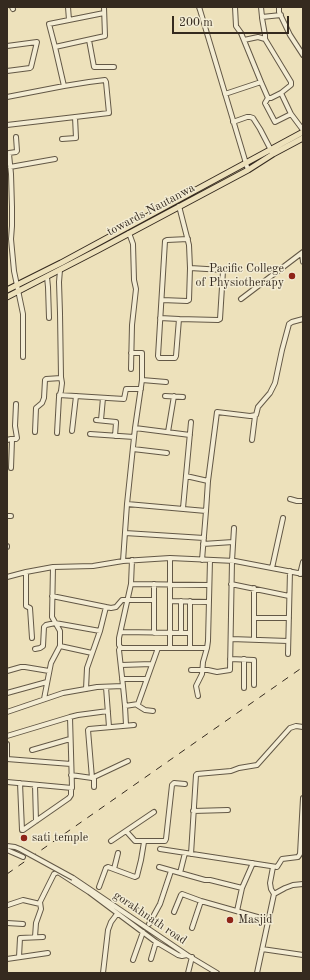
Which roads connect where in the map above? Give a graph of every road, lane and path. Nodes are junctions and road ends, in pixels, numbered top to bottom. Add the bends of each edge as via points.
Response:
1 (68, 7) edge
2 (104, 7) edge
3 (199, 7) edge
4 (235, 7) edge
5 (261, 7) edge
6 (279, 7) edge
7 (104, 13) junction
8 (281, 15) junction
9 (262, 18) junction
10 (69, 20) junction
11 (265, 39) junction
12 (89, 40) junction
13 (244, 40) junction
14 (7, 46) edge
15 (55, 47) junction
16 (303, 55) edge
17 (114, 67) dead end
18 (7, 71) edge
19 (261, 82) junction
20 (64, 86) junction
21 (281, 93) junction
22 (225, 94) junction
23 (7, 97) edge
24 (268, 98) junction
25 (291, 114) junction
26 (75, 117) junction
27 (233, 122) junction
28 (7, 125) edge
29 (303, 131) edge
30 (16, 137) dead end
31 (303, 138) edge
32 (62, 139) dead end
33 (272, 152) junction
34 (55, 159) dead end
35 (246, 164) junction
36 (10, 167) junction
37 (248, 170) junction
38 (179, 206) junction
39 (9, 207) edge
40 (7, 226) edge
41 (12, 226) junction
42 (129, 233) junction
43 (188, 239) junction
44 (302, 252) edge
45 (303, 262) edge
46 (190, 268) junction
47 (60, 270) junction
48 (47, 277) junction
49 (17, 285) junction
50 (7, 290) edge
51 (19, 291) junction
52 (7, 297) edge
53 (241, 299) dead end
54 (162, 300) junction
55 (49, 318) dead end
56 (160, 318) junction
57 (178, 318) junction
58 (303, 319) edge
59 (132, 353) junction
60 (23, 357) dead end
61 (131, 369) dead end
62 (61, 378) junction
63 (142, 380) junction
64 (166, 382) dead end
65 (141, 389) junction
66 (59, 396) junction
67 (76, 396) junction
68 (165, 396) dead end
69 (174, 396) junction
70 (183, 397) dead end
71 (103, 398) junction
72 (16, 404) dead end
73 (255, 416) junction
74 (191, 422) dead end
75 (135, 428) junction
76 (72, 431) dead end
77 (35, 432) dead end
78 (168, 432) junction
79 (57, 433) dead end
80 (90, 434) dead end
81 (190, 435) junction
82 (115, 436) junction
83 (134, 437) junction
84 (9, 440) edge
85 (252, 440) dead end
86 (133, 449) junction
87 (167, 453) dead end
88 (11, 468) dead end
89 (186, 476) junction
90 (208, 480) junction
91 (290, 499) dead end
92 (303, 501) edge
93 (127, 504) junction
94 (183, 508) junction
95 (206, 511) junction
96 (283, 518) dead end
97 (234, 528) dead end
98 (125, 533) junction
99 (204, 538) junction
100 (233, 542) junction
101 (203, 544) junction
102 (170, 558) junction
103 (132, 560) junction
104 (202, 560) junction
105 (210, 560) junction
106 (123, 561) junction
107 (232, 561) junction
108 (303, 562) edge
109 (53, 567) junction
110 (272, 568) junction
111 (26, 572) junction
112 (290, 572) junction
113 (302, 574) edge
114 (7, 576) edge
115 (131, 584) junction
116 (154, 584) junction
117 (170, 584) junction
118 (231, 584) junction
119 (210, 585) junction
120 (254, 588) junction
121 (52, 596) junction
122 (289, 596) junction
123 (128, 600) junction
124 (154, 600) junction
125 (170, 601) junction
126 (181, 601) junction
127 (190, 601) junction
128 (209, 602) junction
129 (106, 607) junction
130 (254, 618) junction
131 (289, 618) junction
132 (55, 623) junction
133 (100, 631) junction
134 (120, 632) junction
135 (154, 633) junction
136 (170, 633) junction
137 (181, 633) junction
138 (190, 633) junction
139 (32, 638) dead end
140 (231, 639) junction
141 (254, 640) junction
142 (288, 641) junction
143 (60, 646) junction
144 (121, 648) junction
145 (158, 648) junction
146 (170, 648) junction
147 (190, 648) junction
148 (207, 648) junction
149 (35, 649) dead end
150 (92, 654) junction
151 (288, 654) dead end
152 (230, 659) junction
153 (244, 659) junction
154 (152, 664) junction
155 (121, 665) junction
156 (191, 670) dead end
157 (203, 670) junction
158 (7, 671) edge
159 (49, 671) junction
160 (122, 679) junction
161 (147, 679) junction
162 (46, 682) junction
163 (254, 685) dead end
164 (123, 686) junction
165 (106, 687) junction
166 (244, 688) dead end
167 (86, 689) junction
168 (7, 693) edge
169 (198, 696) dead end
170 (44, 699) junction
171 (137, 705) junction
172 (125, 706) junction
173 (108, 711) junction
174 (153, 711) dead end
175 (7, 712) edge
176 (70, 717) junction
177 (126, 725) junction
178 (134, 725) dead end
179 (109, 727) junction
180 (303, 727) edge
181 (7, 736) edge
182 (70, 739) junction
183 (7, 744) edge
184 (32, 750) dead end
185 (128, 761) dead end
186 (71, 764) junction
187 (72, 775) junction
188 (93, 778) junction
189 (7, 782) edge
190 (20, 783) junction
191 (185, 784) dead end
192 (35, 785) junction
193 (94, 787) dead end
194 (71, 788) junction
195 (303, 798) edge
196 (228, 810) dead end
197 (193, 811) junction
198 (154, 812) dead end
199 (36, 821) junction
200 (126, 831) junction
201 (111, 841) dead end
202 (144, 842) junction
203 (7, 846) edge
204 (160, 849) dead end
205 (7, 850) edge
206 (118, 853) dead end
207 (184, 853) junction
208 (191, 854) junction
209 (23, 857) dead end
210 (252, 863) junction
211 (159, 867) dead end
212 (273, 867) junction
213 (114, 869) junction
214 (171, 871) junction
215 (180, 873) junction
216 (303, 884) edge
217 (99, 887) dead end
218 (242, 888) junction
219 (274, 894) junction
220 (201, 901) junction
221 (40, 904) junction
222 (8, 905) dead end
223 (237, 911) junction
224 (174, 912) dead end
225 (117, 914) junction
226 (268, 920) junction
227 (7, 923) edge
228 (23, 924) dead end
229 (149, 924) dead end
230 (192, 928) dead end
231 (143, 932) junction
232 (35, 937) junction
233 (43, 937) dead end
234 (156, 942) junction
235 (262, 949) junction
236 (48, 953) dead end
237 (187, 955) junction
238 (303, 955) edge
239 (19, 957) junction
240 (192, 957) junction
241 (7, 959) edge
242 (151, 959) dead end
243 (133, 960) dead end
244 (104, 973) edge
245 (188, 973) edge
246 (217, 973) edge
247 (257, 973) edge

1 - 10 street
2 - 7 street
3 - 22 street
4 - 13 street via 236,23
5 - 9 street
6 - 8 street
7 - 10 street
7 - 12 street via 105,36
8 - 9 street
8 - 16 street
9 - 11 street
10 - 15 street via 50,24
11 - 13 street via 258,37
11 - 21 street via 291,82 291,85
12 - 15 street
12 - 17 street via 94,67
13 - 19 street
14 - 18 street via 37,42 30,68
15 - 20 street
19 - 22 street
19 - 24 street
20 - 23 street
20 - 26 street via 105,80 106,82 109,114
21 - 24 street
21 - 25 street
22 - 27 street
24 - 25 street via 265,103 273,121
25 - 29 street
26 - 28 street
26 - 32 street via 76,138
27 - 33 street via 253,118
27 - 35 street
29 - 33 main road
30 - 36 street via 17,151 9,154
31 - 33 main road, towards Nautanwa
33 - 35 main road
33 - 37 main road, towards Nautanwa
34 - 36 street
35 - 37 street
35 - 49 main road
36 - 39 street
37 - 38 main road, towards Nautanwa
38 - 42 main road, towards Nautanwa
38 - 43 street
39 - 41 street
40 - 41 street
41 - 49 street via 11,239
42 - 47 main road, towards Nautanwa
42 - 59 street via 133,244 136,289
43 - 46 street
43 - 54 street via 165,241
44 - 45 street
44 - 53 street
46 - 54 street via 189,300
46 - 57 street via 223,271 220,319
47 - 48 main road, towards Nautanwa
47 - 62 street
48 - 51 main road, towards Nautanwa
48 - 55 street
49 - 50 main road
49 - 51 street
51 - 52 main road, towards Nautanwa
51 - 60 street via 24,322
54 - 56 street
56 - 57 street
56 - 57 street via 159,358 176,356
58 - 73 street via 290,324 275,382 270,393 258,406
59 - 61 street
59 - 63 street via 142,353
62 - 66 street
62 - 77 street via 45,380 44,398 36,408
63 - 64 street
63 - 65 street
65 - 71 street via 126,390 124,399
65 - 75 street
66 - 67 street
66 - 79 street
67 - 71 street
67 - 76 street
68 - 69 street
69 - 70 street
69 - 78 street
71 - 82 street via 99,420 116,422
72 - 84 street via 17,438
73 - 85 street
73 - 90 street via 217,412
74 - 81 street
75 - 78 street
75 - 83 street
78 - 81 street
80 - 82 street
81 - 89 street
82 - 83 street
83 - 86 street
84 - 88 street
86 - 87 street
86 - 93 street
89 - 90 street
89 - 94 street
90 - 95 street
91 - 92 street
93 - 94 street
93 - 98 street
94 - 95 street
95 - 99 street
96 - 110 street
97 - 100 street
98 - 99 street
98 - 106 street
99 - 101 street
100 - 101 street
100 - 107 street
101 - 104 street
102 - 103 street
102 - 104 street
102 - 117 street
103 - 106 street
103 - 115 street
104 - 105 street
105 - 107 street
105 - 119 street
106 - 109 street via 93,566
107 - 110 street
107 - 118 street
108 - 113 street
109 - 111 street
109 - 121 street
110 - 112 street
111 - 114 street
111 - 139 street via 26,606 30,608
112 - 113 street
112 - 122 street
115 - 116 street
115 - 123 street
116 - 117 street
116 - 124 street
117 - 119 street
117 - 125 street
118 - 120 street
118 - 140 street
119 - 128 street
120 - 122 street
120 - 130 street
121 - 129 street
121 - 132 street via 52,617
122 - 131 street
123 - 124 street
123 - 129 street via 121,600 114,608
123 - 134 street
124 - 135 street
125 - 126 street
125 - 136 street
126 - 127 street
126 - 137 street
127 - 128 street
127 - 138 street
128 - 148 street
129 - 133 street
130 - 131 street
130 - 141 street
131 - 142 street
132 - 133 street
132 - 143 street via 60,631
132 - 149 street via 45,625 43,646
133 - 150 street
134 - 135 street
134 - 144 street via 118,645
135 - 136 street
136 - 137 street
136 - 146 street
137 - 138 street
138 - 147 street
140 - 141 street
140 - 152 street
141 - 142 street
142 - 151 street
143 - 150 street
143 - 159 street
144 - 145 street
144 - 155 street
145 - 146 street
145 - 154 street
146 - 147 street
147 - 148 street
148 - 157 street
150 - 167 street via 87,668
152 - 153 street
152 - 157 street via 229,671
153 - 163 street via 254,661
153 - 166 street
154 - 155 street
154 - 161 street
155 - 160 street
156 - 157 street
157 - 169 street via 196,686
158 - 159 street via 21,667
159 - 162 street
160 - 161 street
160 - 164 street
161 - 171 street
162 - 168 street
162 - 170 street
164 - 165 street
164 - 172 street
165 - 167 street
165 - 173 street
167 - 170 street
170 - 175 street
171 - 172 street
171 - 174 street
172 - 177 street
173 - 176 street
173 - 179 street
176 - 181 street
176 - 182 street
177 - 178 street
177 - 179 street
179 - 188 street via 88,730
180 - 197 street via 290,728 257,765 231,771 197,774
182 - 184 street
182 - 186 street
183 - 186 street via 7,759
185 - 188 street
186 - 187 street
187 - 188 street
187 - 194 street
188 - 193 street
189 - 190 street
190 - 192 street
190 - 199 street via 21,829 24,830
191 - 202 street via 172,785 165,841
192 - 194 street
192 - 199 street
194 - 199 street via 69,798
195 - 212 street via 300,854 298,857 282,859 278,866
196 - 197 street
197 - 208 street
198 - 200 street
200 - 201 street
200 - 202 street via 135,842
202 - 213 street via 137,876
203 - 237 street, gorakhnath road, bridge via 20,849 73,878
204 - 207 street
205 - 209 street
206 - 213 street
207 - 208 street
207 - 215 street
208 - 210 street
210 - 212 street
210 - 218 street
211 - 214 street
212 - 219 street via 270,883
213 - 217 street via 105,869
214 - 215 street
214 - 229 street via 160,904
215 - 218 street
216 - 219 street via 293,885
218 - 223 street
219 - 226 street
220 - 223 street
220 - 224 street via 182,894
220 - 230 street
221 - 222 street via 23,900
221 - 225 street via 54,874 58,872
221 - 232 street
223 - 226 street
225 - 231 street
225 - 244 street via 108,930
226 - 235 street
227 - 228 street
231 - 234 street
231 - 243 street
232 - 233 street
232 - 239 street via 20,938
234 - 237 street via 180,956
234 - 242 street
235 - 238 street
235 - 247 street
236 - 239 street
237 - 240 street, gorakhnath road
239 - 241 street
240 - 245 street
240 - 246 street, gorakhnath road

